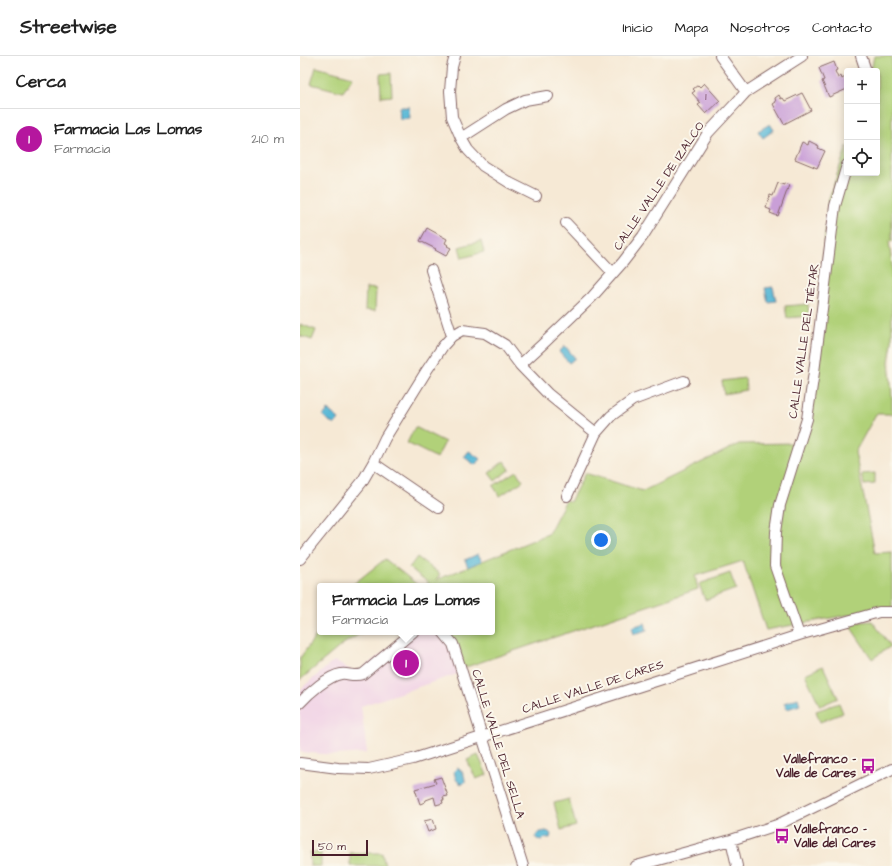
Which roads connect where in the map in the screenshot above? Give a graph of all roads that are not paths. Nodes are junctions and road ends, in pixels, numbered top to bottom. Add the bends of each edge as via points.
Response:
1 (455, 56) edge
2 (720, 56) edge
3 (802, 56) edge
4 (861, 56) edge
5 (865, 68) edge
6 (746, 92) junction
7 (548, 96) dead end
8 (461, 138) junction
9 (844, 175) edge
10 (536, 196) dead end
11 (566, 223) dead end
12 (431, 270) dead end
13 (613, 274) junction
14 (452, 336) junction
15 (520, 365) junction
16 (684, 381) dead end
17 (596, 433) junction
18 (373, 463) junction
19 (567, 496) dead end
20 (439, 508) dead end
21 (300, 559) edge
22 (892, 612) edge
23 (409, 635) edge
24 (446, 635) edge
25 (799, 635) junction
26 (300, 703) edge
27 (482, 736) junction
28 (300, 763) edge
29 (892, 769) edge
30 (731, 840) junction
31 (523, 866) edge
32 (636, 866) edge
33 (737, 866) edge

1 - 8 street via 450,91 452,117
2 - 6 street
3 - 6 street, CALLE VALLE DE IZALCO
4 - 5 street
6 - 13 street, CALLE VALLE DE IZALCO via 708,133 643,236
7 - 8 street via 525,100 506,109
8 - 10 street via 483,166
9 - 25 street, CALLE VALLE DEL TIÉTAR via 835,206 807,420 780,505 776,532 775,566
11 - 13 street, CALLE VALLE DE IZALCO
12 - 14 street
13 - 15 street, CALLE VALLE DE IZALCO
14 - 15 street via 462,330 485,333 505,345
14 - 18 street via 427,370
15 - 17 street via 548,394
16 - 17 street via 633,400 611,416
17 - 19 street
18 - 20 street
18 - 21 street via 362,482
22 - 25 street, CALLE VALLE DE CARES via 879,612
23 - 26 street via 363,674 334,676
24 - 27 street, CALLE VALLE DEL SELLA via 453,644
25 - 27 street, CALLE VALLE DE CARES
27 - 28 street, CALLE VALLE DE CARES via 413,759 369,769
27 - 31 street, CALLE VALLE DEL SELLA
29 - 30 street via 777,825
30 - 32 street
30 - 33 street

